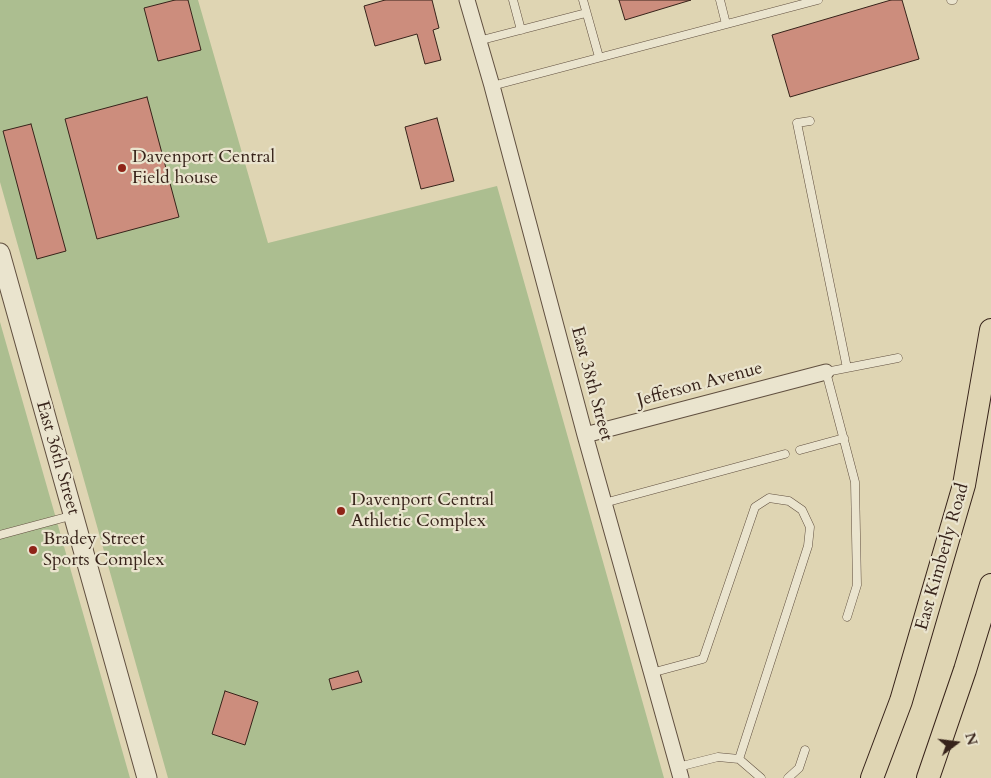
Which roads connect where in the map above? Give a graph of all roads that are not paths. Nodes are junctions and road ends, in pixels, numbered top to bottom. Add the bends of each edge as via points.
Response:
1 (467, 0) edge
2 (513, 0) edge
3 (583, 0) edge
4 (720, 0) edge
5 (818, 0) edge
6 (586, 13) junction
7 (726, 24) junction
8 (521, 30) junction
9 (478, 41) junction
10 (599, 57) junction
11 (492, 86) junction
12 (810, 120) dead end
13 (0, 253) edge
14 (991, 330) edge
15 (898, 358) dead end
16 (847, 368) junction
17 (826, 372) junction
18 (585, 435) junction
19 (844, 438) junction
20 (800, 450) dead end
21 (785, 454) dead end
22 (604, 502) junction
23 (74, 515) junction
24 (0, 535) edge
25 (991, 586) edge
26 (847, 617) dead end
27 (651, 673) junction
28 (805, 750) dead end
29 (739, 759) junction
30 (679, 773) edge
31 (147, 778) edge
32 (761, 778) edge
33 (788, 778) edge
34 (872, 778) edge
35 (928, 778) edge

1 - 9 street, East 38th Street
2 - 8 lane
3 - 6 lane
4 - 7 lane
5 - 7 lane
6 - 8 lane
6 - 10 lane
7 - 10 lane
8 - 9 lane
9 - 11 street, East 38th Street
10 - 11 lane
11 - 18 street, East 38th Street
12 - 16 lane via 797,123
13 - 23 street, East 36th Street
14 - 34 main road, East Kimberly Road via 964,485 901,701
15 - 16 lane
16 - 17 lane
17 - 18 street, Jefferson Avenue
17 - 19 lane
18 - 22 street, East 38th Street
19 - 20 lane
19 - 26 lane via 855,482 857,585
21 - 22 lane
22 - 27 street, East 38th Street
23 - 24 lane
23 - 31 street, East 36th Street
25 - 35 main road
27 - 29 lane via 703,659 755,507 769,498 789,501 802,510 810,527 808,546
27 - 30 street, East 38th Street
28 - 33 lane via 799,768
29 - 30 lane via 718,757
29 - 32 lane

